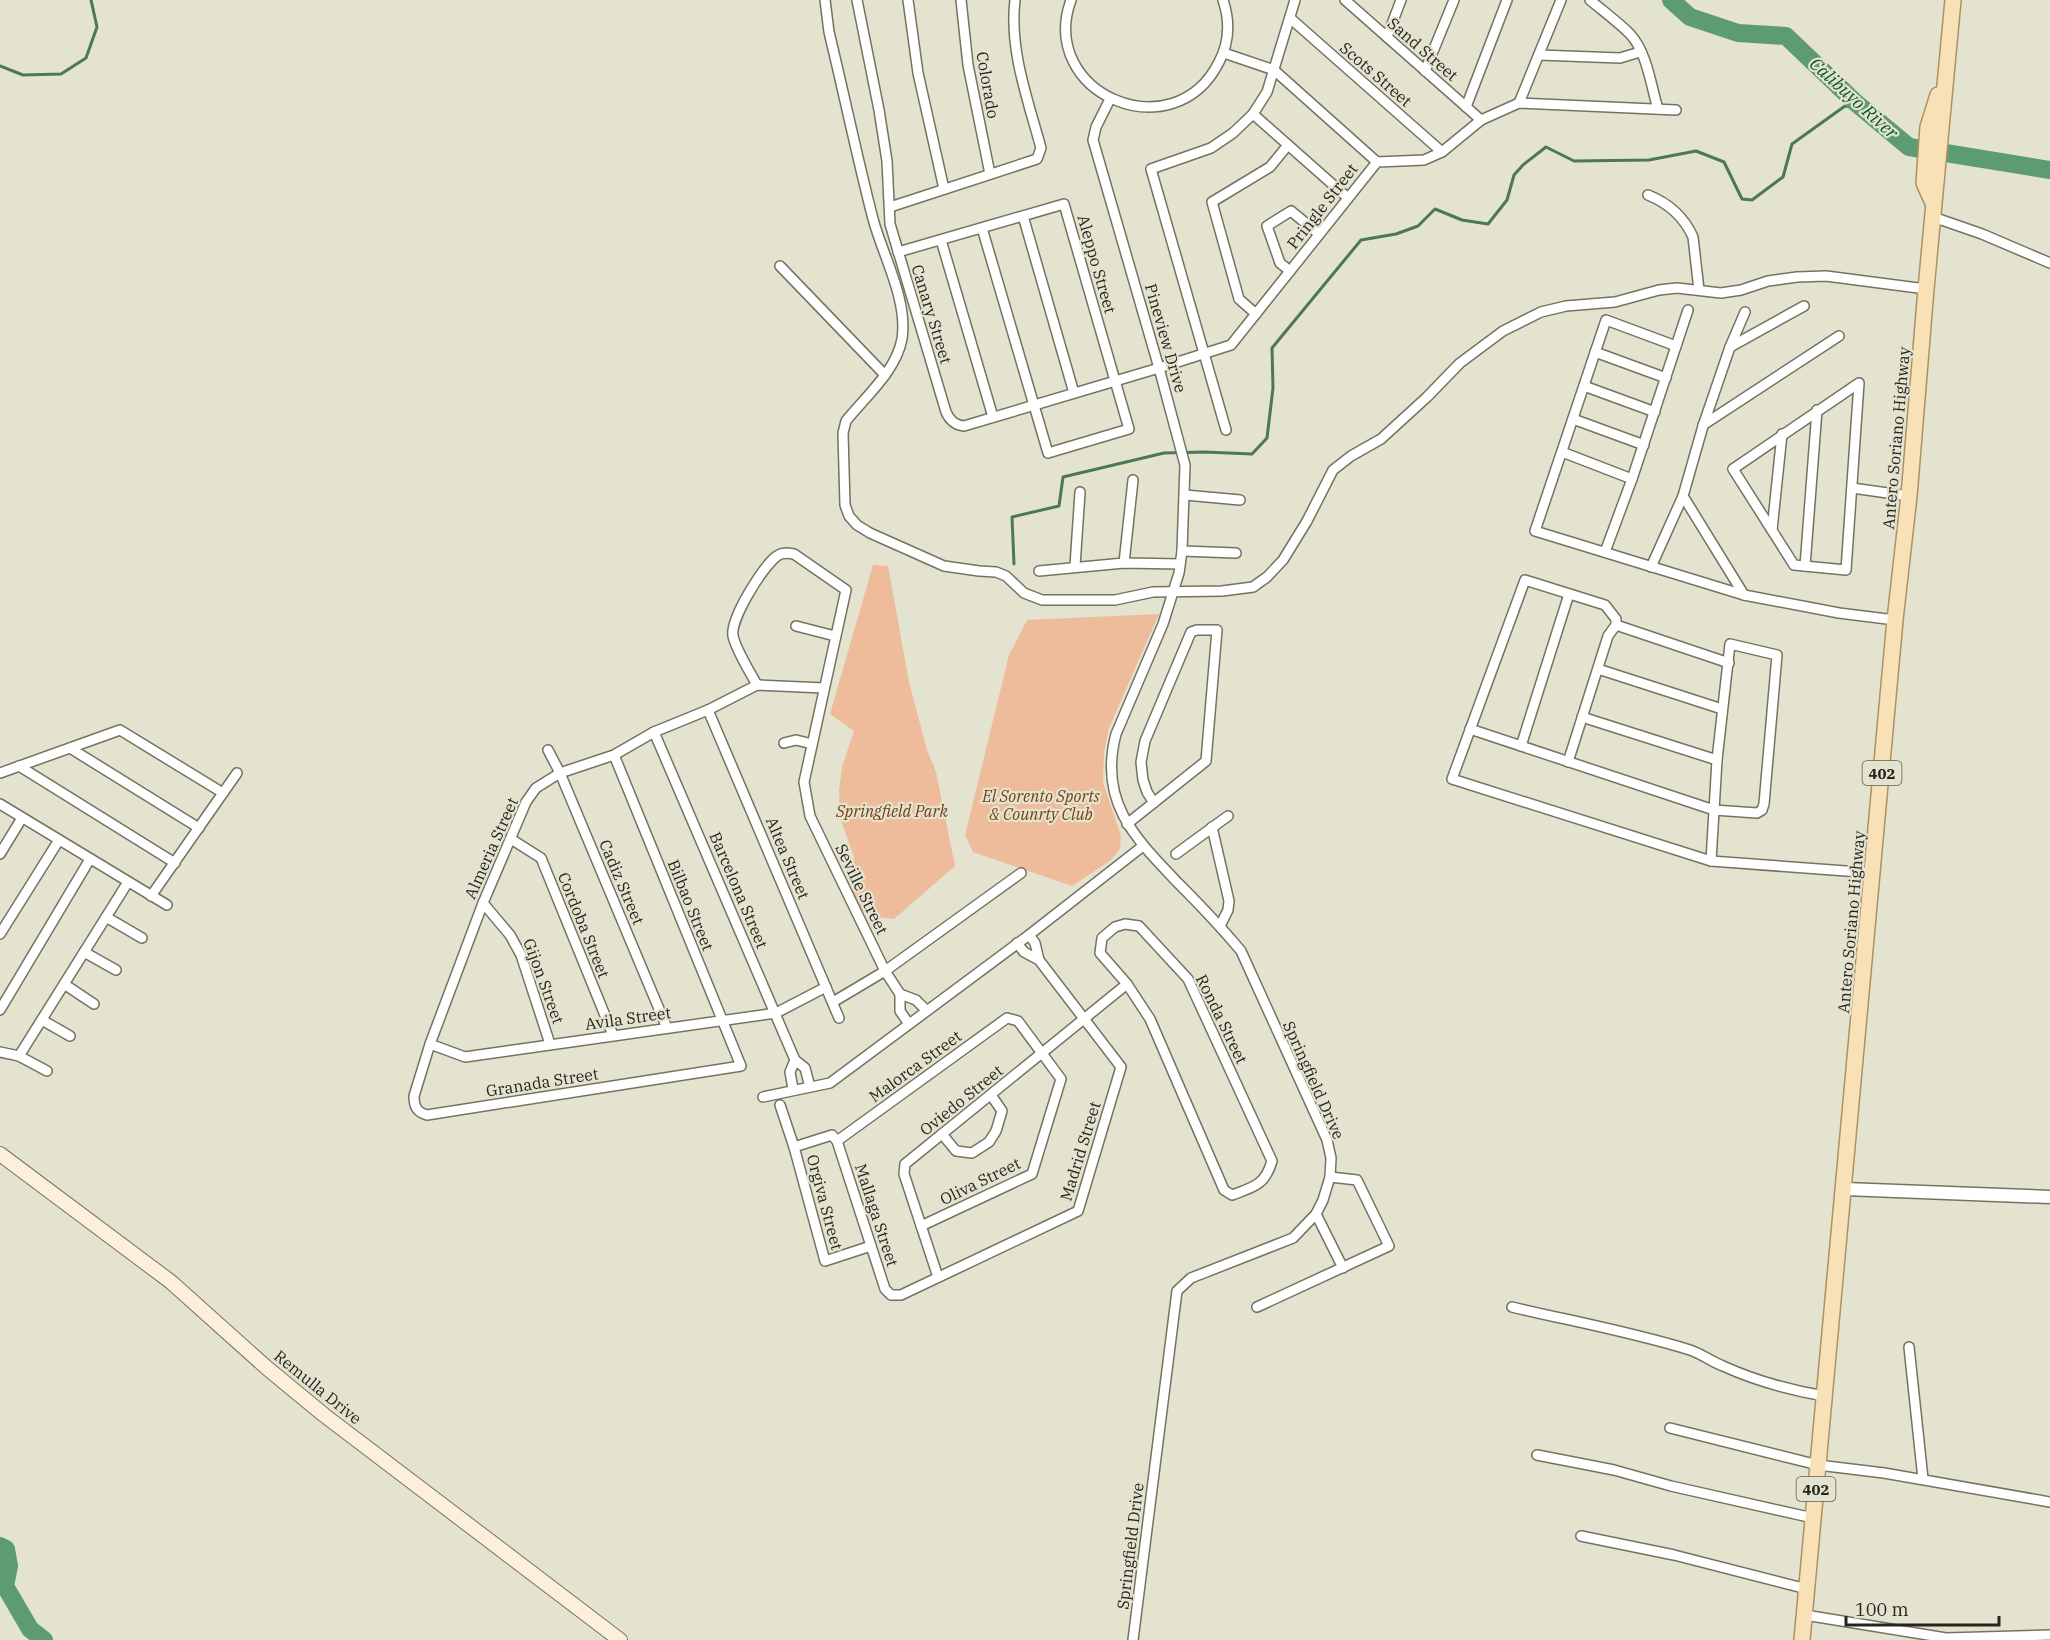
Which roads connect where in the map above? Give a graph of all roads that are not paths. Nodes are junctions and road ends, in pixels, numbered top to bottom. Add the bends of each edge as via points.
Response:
1 (825, 0) edge
2 (857, 0) edge
3 (908, 0) edge
4 (961, 0) edge
5 (1015, 0) edge
6 (1071, 0) edge
7 (1223, 0) edge
8 (1295, 0) edge
9 (1401, 0) edge
10 (1454, 0) edge
11 (1508, 0) edge
12 (1561, 0) edge
13 (1590, 0) edge
14 (1953, 0) edge
15 (1348, 1) edge
16 (1290, 18) junction
17 (1387, 37) junction
18 (1640, 52) junction
19 (1224, 53) junction
20 (1539, 56) junction
21 (1274, 70) junction
22 (1425, 71) junction
23 (1110, 99) junction
24 (1519, 104) junction
25 (1466, 107) junction
26 (1658, 109) junction
27 (1676, 110) dead end
28 (1253, 114) junction
29 (1481, 120) junction
30 (1288, 145) junction
31 (1442, 152) junction
32 (1377, 162) junction
33 (990, 174) junction
34 (944, 189) junction
35 (1648, 195) dead end
36 (1348, 198) junction
37 (890, 207) junction
38 (1934, 212) junction
39 (1023, 216) junction
40 (982, 228) junction
41 (1319, 234) junction
42 (941, 240) junction
43 (898, 252) junction
44 (2050, 263) edge
45 (780, 266) dead end
46 (1290, 271) junction
47 (1699, 290) junction
48 (1926, 290) junction
49 (1804, 306) dead end
50 (1689, 310) dead end
51 (1745, 312) dead end
52 (1256, 314) junction
53 (1839, 336) dead end
54 (1676, 346) junction
55 (1730, 347) junction
56 (1595, 352) junction
57 (1204, 354) junction
58 (1159, 368) junction
59 (885, 375) junction
60 (1666, 378) junction
61 (1115, 381) junction
62 (1584, 386) junction
63 (1074, 393) junction
64 (1033, 405) junction
65 (1817, 410) junction
66 (1655, 412) junction
67 (993, 417) junction
68 (1573, 419) junction
69 (1703, 426) junction
70 (1226, 430) dead end
71 (1782, 434) junction
72 (1644, 445) junction
73 (1562, 452) junction
74 (1632, 479) junction
75 (1133, 480) dead end
76 (1852, 488) junction
77 (1080, 492) dead end
78 (1185, 495) junction
79 (1683, 496) junction
80 (1909, 496) junction
81 (1240, 500) dead end
82 (1772, 530) junction
83 (1182, 550) junction
84 (1605, 552) junction
85 (1236, 553) dead end
86 (1124, 563) junction
87 (1180, 564) junction
88 (1075, 566) junction
89 (1805, 566) junction
90 (1651, 567) junction
91 (1039, 571) dead end
92 (1174, 590) junction
93 (1569, 594) junction
94 (1744, 596) junction
95 (1895, 620) junction
96 (1616, 625) junction
97 (796, 626) dead end
98 (835, 636) junction
99 (1729, 663) junction
100 (1598, 669) junction
101 (758, 686) junction
102 (824, 688) junction
103 (1722, 709) junction
104 (708, 710) junction
105 (1582, 717) junction
106 (1470, 729) junction
107 (654, 732) junction
108 (784, 743) dead end
109 (812, 744) junction
110 (1521, 746) junction
111 (70, 748) junction
112 (548, 750) dead end
113 (614, 755) junction
114 (1717, 760) junction
115 (1568, 762) junction
116 (19, 766) junction
117 (0, 773) edge
118 (237, 773) dead end
119 (560, 773) junction
120 (223, 793) junction
121 (1154, 803) junction
122 (0, 804) edge
123 (1714, 810) junction
124 (1228, 816) dead end
125 (22, 818) junction
126 (1126, 824) junction
127 (1212, 827) junction
128 (199, 828) junction
129 (512, 839) junction
130 (59, 840) junction
131 (1143, 846) junction
132 (0, 854) edge
133 (1176, 854) dead end
134 (90, 859) junction
135 (1712, 861) junction
136 (174, 863) junction
137 (1021, 873) dead end
138 (1873, 873) junction
139 (128, 882) junction
140 (151, 896) junction
141 (483, 903) junction
142 (167, 906) dead end
143 (106, 917) junction
144 (1220, 926) junction
145 (0, 934) edge
146 (1029, 935) junction
147 (142, 938) dead end
148 (1017, 943) junction
149 (84, 952) junction
150 (1039, 960) junction
151 (116, 970) dead end
152 (885, 971) junction
153 (64, 984) junction
154 (1127, 984) junction
155 (826, 987) junction
156 (900, 993) junction
157 (833, 1002) junction
158 (94, 1004) dead end
159 (0, 1010) edge
160 (926, 1010) junction
161 (776, 1012) junction
162 (839, 1018) dead end
163 (1086, 1019) junction
164 (42, 1020) junction
165 (722, 1020) junction
166 (909, 1024) junction
167 (667, 1028) junction
168 (613, 1035) junction
169 (70, 1036) dead end
170 (430, 1044) junction
171 (550, 1044) junction
172 (0, 1052) edge
173 (1042, 1054) junction
174 (19, 1056) junction
175 (795, 1060) junction
176 (741, 1066) joint
177 (47, 1071) dead end
178 (810, 1087) junction
179 (794, 1089) junction
180 (991, 1095) junction
181 (763, 1097) dead end
182 (780, 1105) dead end
183 (942, 1134) junction
184 (837, 1141) junction
185 (794, 1147) junction
186 (0, 1154) edge
187 (1330, 1177) junction
188 (1845, 1189) junction
189 (2050, 1197) edge
190 (1316, 1214) junction
191 (921, 1226) junction
192 (871, 1246) junction
193 (1343, 1268) junction
194 (938, 1277) junction
195 (891, 1295) joint
196 (1257, 1307) dead end
197 (1512, 1307) dead end
198 (1909, 1347) dead end
199 (1824, 1396) junction
200 (1670, 1428) dead end
201 (1537, 1455) dead end
202 (1818, 1465) junction
203 (1923, 1479) junction
204 (2050, 1502) edge
205 (1814, 1518) junction
206 (1581, 1536) dead end
207 (1807, 1589) junction
208 (1805, 1615) junction
209 (2050, 1635) edge
210 (620, 1640) edge
211 (1133, 1640) edge
212 (1803, 1640) edge

1 - 59 street via 829,32 874,221 900,305 902,338 896,360
2 - 37 street, Canary Street via 887,160
3 - 34 street via 918,73
4 - 33 street, Colorado via 968,65
5 - 33 street via 1015,48 1041,148 1037,159
6 - 23 street via 1066,28 1075,66
7 - 19 street via 1228,23
8 - 16 street
9 - 17 street
10 - 22 street
11 - 25 street
12 - 20 street
13 - 18 street via 1631,35
14 - 38 main road, Antero Soriano Highway / 402
15 - 17 street, Sand Street
16 - 21 street
16 - 31 street, Scots Street
17 - 22 street, Sand Street
18 - 20 street via 1620,58
18 - 26 street
19 - 21 street
19 - 23 street via 1200,88 1183,99 1143,108
20 - 24 street
21 - 28 street via 1267,92
21 - 32 street
22 - 25 street, Sand Street
23 - 58 street, Pineview Drive via 1093,140
24 - 26 street, Pringle Street
24 - 29 street, Pringle Street
25 - 29 street, Sand Street
26 - 27 street, Pringle Street
28 - 30 street
28 - 57 street via 1211,148 1151,169
29 - 31 street, Pringle Street
30 - 36 street
30 - 52 street via 1270,167 1212,202 1239,299
31 - 32 street, Pringle Street via 1424,160
32 - 36 street, Pringle Street
33 - 34 street
34 - 37 street
35 - 47 street via 1667,205 1684,221 1693,237
36 - 41 street, Pringle Street
37 - 43 street, Canary Street
38 - 44 street
38 - 48 main road, Antero Soriano Highway / 402
39 - 40 street, Aleppo Street
39 - 61 street, Aleppo Street via 1064,204
39 - 63 street
40 - 42 street, Aleppo Street
40 - 64 street
41 - 46 street, Pringle Street
41 - 46 street via 1291,211 1267,226 1280,263
42 - 43 street, Aleppo Street
42 - 67 street
43 - 67 street, Canary Street via 949,418 964,426
45 - 59 street
46 - 52 street, Pringle Street
47 - 48 street via 1721,293 1768,281 1826,276
47 - 92 street via 1659,290 1615,302 1566,306 1541,312 1503,331 1460,363 1381,440 1333,470 1294,543 1267,577 1253,587
48 - 80 main road, Antero Soriano Highway / 402
49 - 55 street
50 - 54 street
51 - 55 street
52 - 57 street, Pringle Street via 1231,345
53 - 69 street
54 - 56 street via 1606,320
54 - 60 street
55 - 69 street
56 - 60 street
56 - 62 street
57 - 58 street, Pringle Street
57 - 70 street
58 - 61 street, Canary Street
58 - 78 street, Pineview Drive via 1185,465
59 - 92 street via 846,421 843,433 845,505 857,525 944,566 1006,576 1024,593 1042,600 1116,600
60 - 66 street
61 - 63 street, Canary Street
61 - 64 street, Aleppo Street via 1129,429 1048,453
62 - 66 street
62 - 68 street
63 - 64 street, Canary Street
64 - 67 street, Canary Street
65 - 71 street
65 - 76 street via 1859,383
65 - 89 street
66 - 72 street
68 - 72 street
68 - 73 street
69 - 79 street
71 - 82 street
71 - 82 street via 1733,469
72 - 74 street
73 - 74 street
73 - 84 street via 1535,531
74 - 84 street
75 - 86 street
76 - 80 street
76 - 89 street via 1846,570
77 - 88 street
78 - 81 street
78 - 83 street, Pineview Drive
79 - 90 street
79 - 94 street
80 - 95 main road, Antero Soriano Highway / 402
82 - 89 street via 1794,565
83 - 85 street
83 - 87 street, Pineview Drive
84 - 90 street
86 - 87 street
86 - 88 street
87 - 92 street, Pineview Drive
88 - 91 street
90 - 94 street
92 - 126 street, Springfield Drive via 1112,748 1113,788
93 - 96 street via 1605,605
93 - 106 street via 1525,580
93 - 110 street
94 - 95 street
95 - 138 main road, Antero Soriano Highway / 402
96 - 99 street
96 - 100 street via 1608,636
97 - 98 street
98 - 101 street via 846,590 794,554 785,552 777,556 754,585 733,628 733,638
98 - 102 street
99 - 103 street
99 - 123 street via 1730,644 1778,655 1762,810
100 - 103 street
100 - 105 street
101 - 102 street, Almeria Street
101 - 104 street, Almeria Street
102 - 109 street, Seville Street
103 - 114 street
104 - 107 street, Almeria Street
104 - 155 street, Altea Street
105 - 114 street
105 - 115 street
106 - 110 street
106 - 135 street via 1452,779
107 - 113 street, Almeria Street
107 - 161 street, Barcelona Street
108 - 109 street via 796,740
109 - 152 street, Seville Street via 804,782 810,816
110 - 115 street
111 - 116 street
111 - 120 street via 120,730
111 - 128 street
112 - 119 street, Cadiz Street
113 - 119 street, Almeria Street
113 - 165 street, Bilbao Street
114 - 123 street
115 - 123 street
116 - 117 street
116 - 136 street
118 - 120 street
119 - 129 street, Almeria Street via 536,788 526,802
119 - 167 street, Cadiz Street
120 - 128 street
121 - 121 street via 1206,761 1217,630 1191,632 1145,741 1143,780
121 - 126 street
122 - 125 street
123 - 135 street
124 - 127 street
125 - 130 street
125 - 132 street
126 - 131 street, Springfield Drive
127 - 133 street
127 - 144 street via 1229,902
128 - 136 street
129 - 141 street, Almeria Street
129 - 168 street, Cordoba Street via 541,858
130 - 134 street
130 - 145 street
131 - 144 street, Springfield Drive
131 - 146 street
134 - 139 street
134 - 159 street
135 - 138 street
136 - 140 street
137 - 152 street
138 - 188 main road, Antero Soriano Highway / 402
139 - 140 street
139 - 143 street
140 - 142 street
141 - 170 street, Almeria Street
141 - 171 street, Gijon Street via 510,934 521,955
143 - 147 street
143 - 149 street
144 - 187 street, Springfield Drive via 1240,951 1327,1140
146 - 148 street
146 - 150 street, Madrid Street
148 - 150 street, Madrid Street
148 - 160 street
149 - 151 street
149 - 153 street
150 - 163 street, Madrid Street
152 - 156 street, Seville Street
152 - 157 street
153 - 158 street
153 - 164 street
154 - 154 street, Ronda Street via 1100,953 1102,939 1125,924 1139,926 1188,979 1272,1161 1268,1174 1258,1185 1232,1195 1224,1190 1150,1018
154 - 163 street, Oviedo Street
155 - 157 street, Altea Street
155 - 161 street, Avila Street
156 - 160 street, Seville Street
156 - 166 street, Seville Street via 900,1011
157 - 162 street, Altea Street
160 - 166 street
161 - 165 street, Avila Street
161 - 175 street, Barcelona Street
163 - 173 street, Oviedo Street
163 - 194 street, Madrid Street via 1121,1067 1078,1211
164 - 169 street
164 - 174 street
165 - 167 street, Avila Street
165 - 176 street, Bilbao Street
166 - 178 street via 830,1083
167 - 168 street, Avila Street
168 - 171 street, Avila Street
170 - 171 street, Avila Street via 465,1057
170 - 176 street, Granada Street via 414,1096 417,1110 427,1115
172 - 174 street
173 - 180 street, Oviedo Street
173 - 184 street, Malorca Street via 1018,1021 1007,1018
173 - 191 street, Oliva Street via 1061,1078 1032,1174
174 - 177 street
175 - 178 street, Barcelona Street via 804,1068
175 - 179 street, Barcelona Street via 790,1071
178 - 179 street
179 - 181 street
180 - 183 street, Oviedo Street
180 - 183 street via 1002,1111 989,1142 972,1153 956,1152
182 - 185 street, Orgiva Street
183 - 191 street, Oviedo Street via 905,1164 903,1173
184 - 185 street via 832,1135
184 - 192 street, Mallaga Street
185 - 192 street, Orgiva Street via 825,1261
186 - 210 main road, Remulla Drive via 171,1282 324,1415
187 - 190 street, Springfield Drive
187 - 193 street via 1357,1180 1389,1246
188 - 189 street
188 - 199 main road, Antero Soriano Highway / 402
190 - 193 street
190 - 211 street, Springfield Drive via 1293,1238 1191,1278 1177,1291
191 - 194 street, Oviedo Street
192 - 195 street, Mallaga Street via 885,1289
193 - 196 street
194 - 195 street, Madrid Street via 901,1295
197 - 199 street via 1661,1342 1772,1384
198 - 203 street
199 - 202 main road, Antero Soriano Highway / 402
200 - 202 street
201 - 205 street
202 - 203 street
202 - 205 main road, Antero Soriano Highway / 402
203 - 204 street
205 - 207 main road, Antero Soriano Highway / 402
206 - 207 street
207 - 208 main road, Antero Soriano Highway / 402
208 - 209 street via 1946,1638
208 - 212 main road, Antero Soriano Highway / 402

